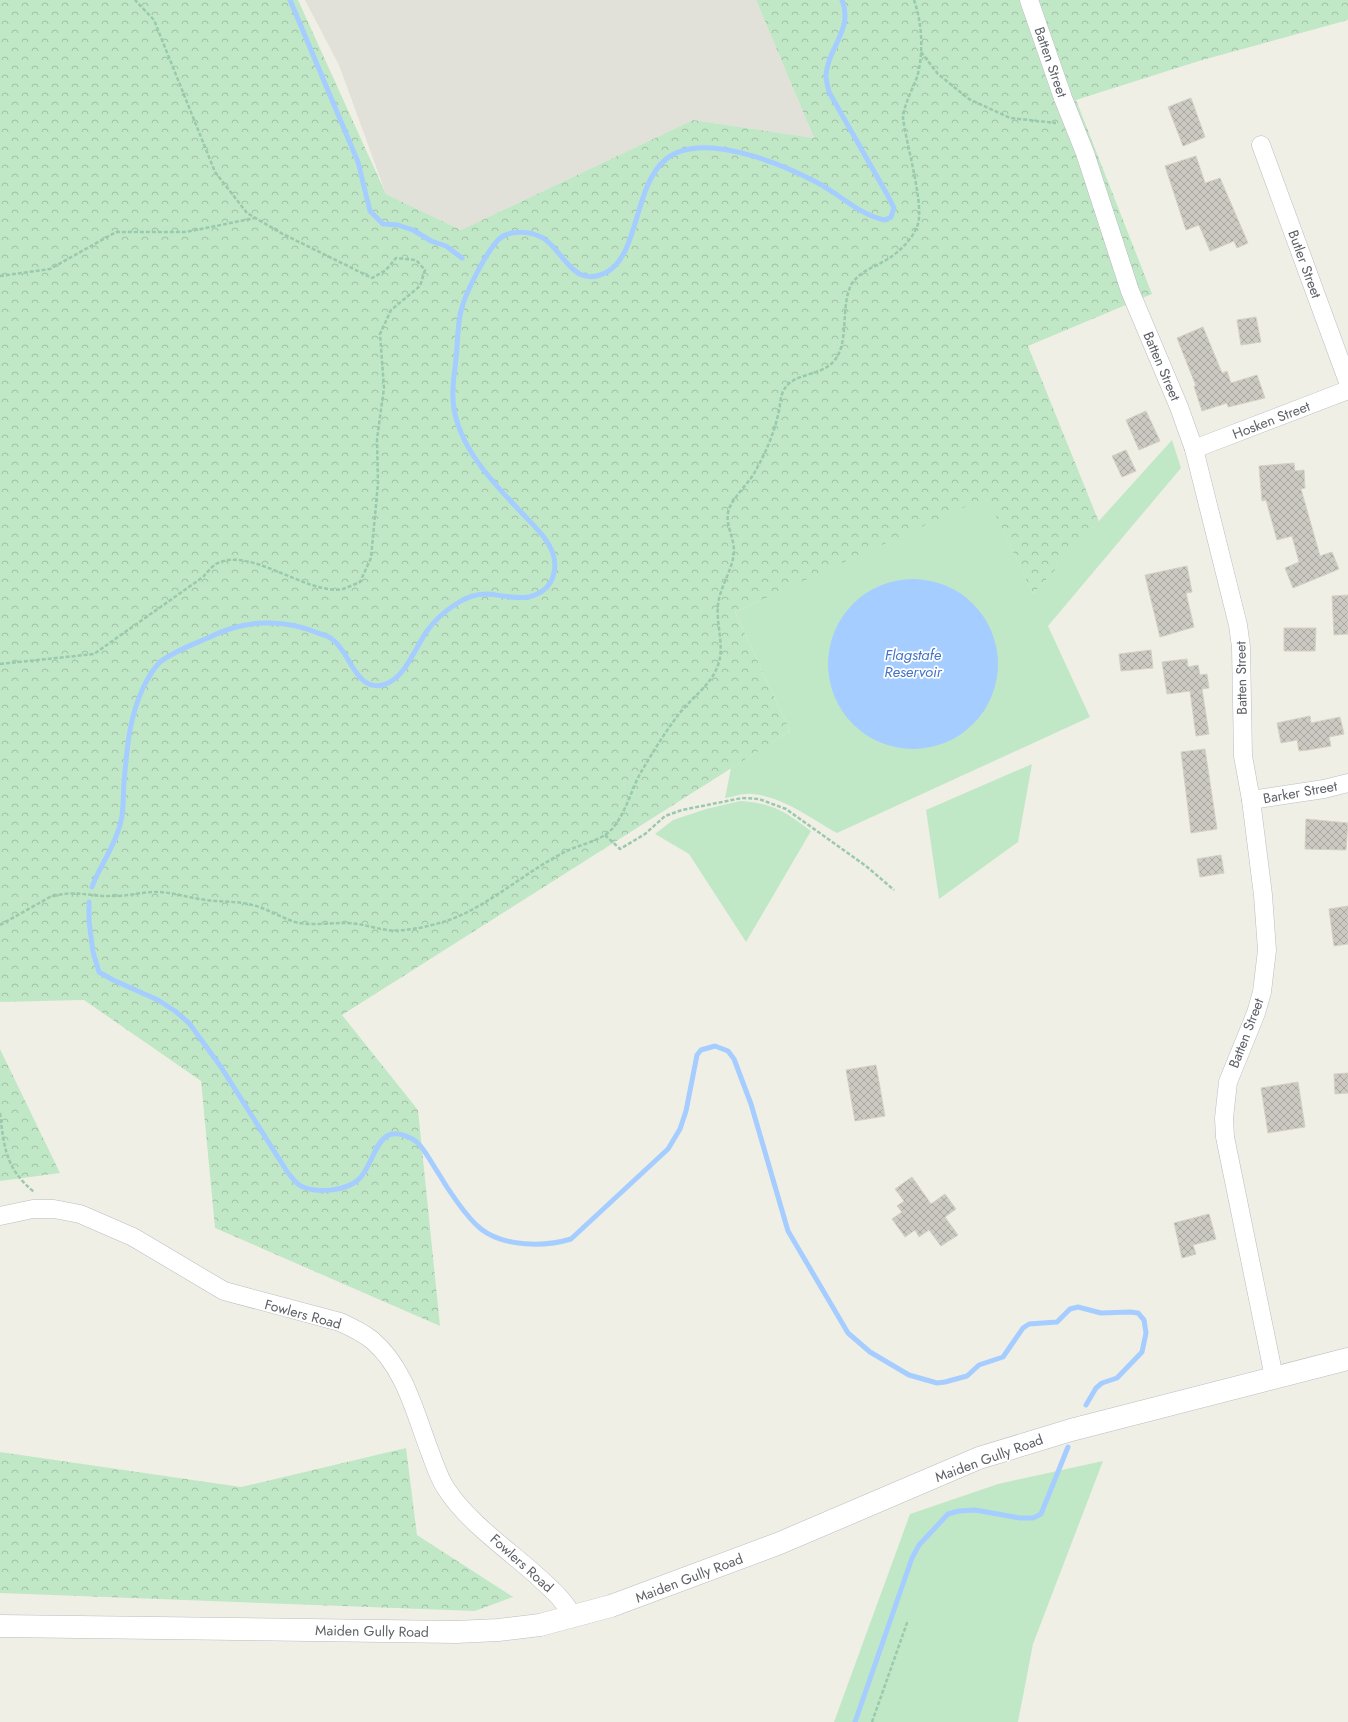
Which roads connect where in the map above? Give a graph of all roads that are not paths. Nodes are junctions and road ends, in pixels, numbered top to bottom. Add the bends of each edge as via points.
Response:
1 (1028, 0) edge
2 (1261, 145) dead end
3 (1348, 382) edge
4 (1348, 390) edge
5 (1194, 449) junction
6 (1348, 783) edge
7 (1251, 800) junction
8 (0, 1216) edge
9 (1348, 1359) edge
10 (1274, 1377) junction
11 (573, 1617) junction
12 (0, 1626) edge

1 - 5 street, Batten Street via 1085,152 1130,291 1180,406
2 - 3 street, Butler Street
4 - 5 street, Hosken Street
5 - 7 street, Batten Street via 1238,625 1241,647 1243,756
6 - 7 street, Barker Street
7 - 10 street, Batten Street via 1266,924 1266,971 1256,1013 1228,1082 1224,1118 1225,1137
8 - 11 street, Fowlers Road via 33,1209 54,1209 80,1214 133,1237 224,1291 340,1322 371,1339 382,1349 396,1369 409,1394 434,1463 447,1490 473,1519 560,1597
9 - 10 street, Maiden Gully Road
10 - 11 street, Maiden Gully Road via 1071,1430 980,1458 780,1543 646,1595
11 - 12 street, Maiden Gully Road via 540,1625 456,1632

